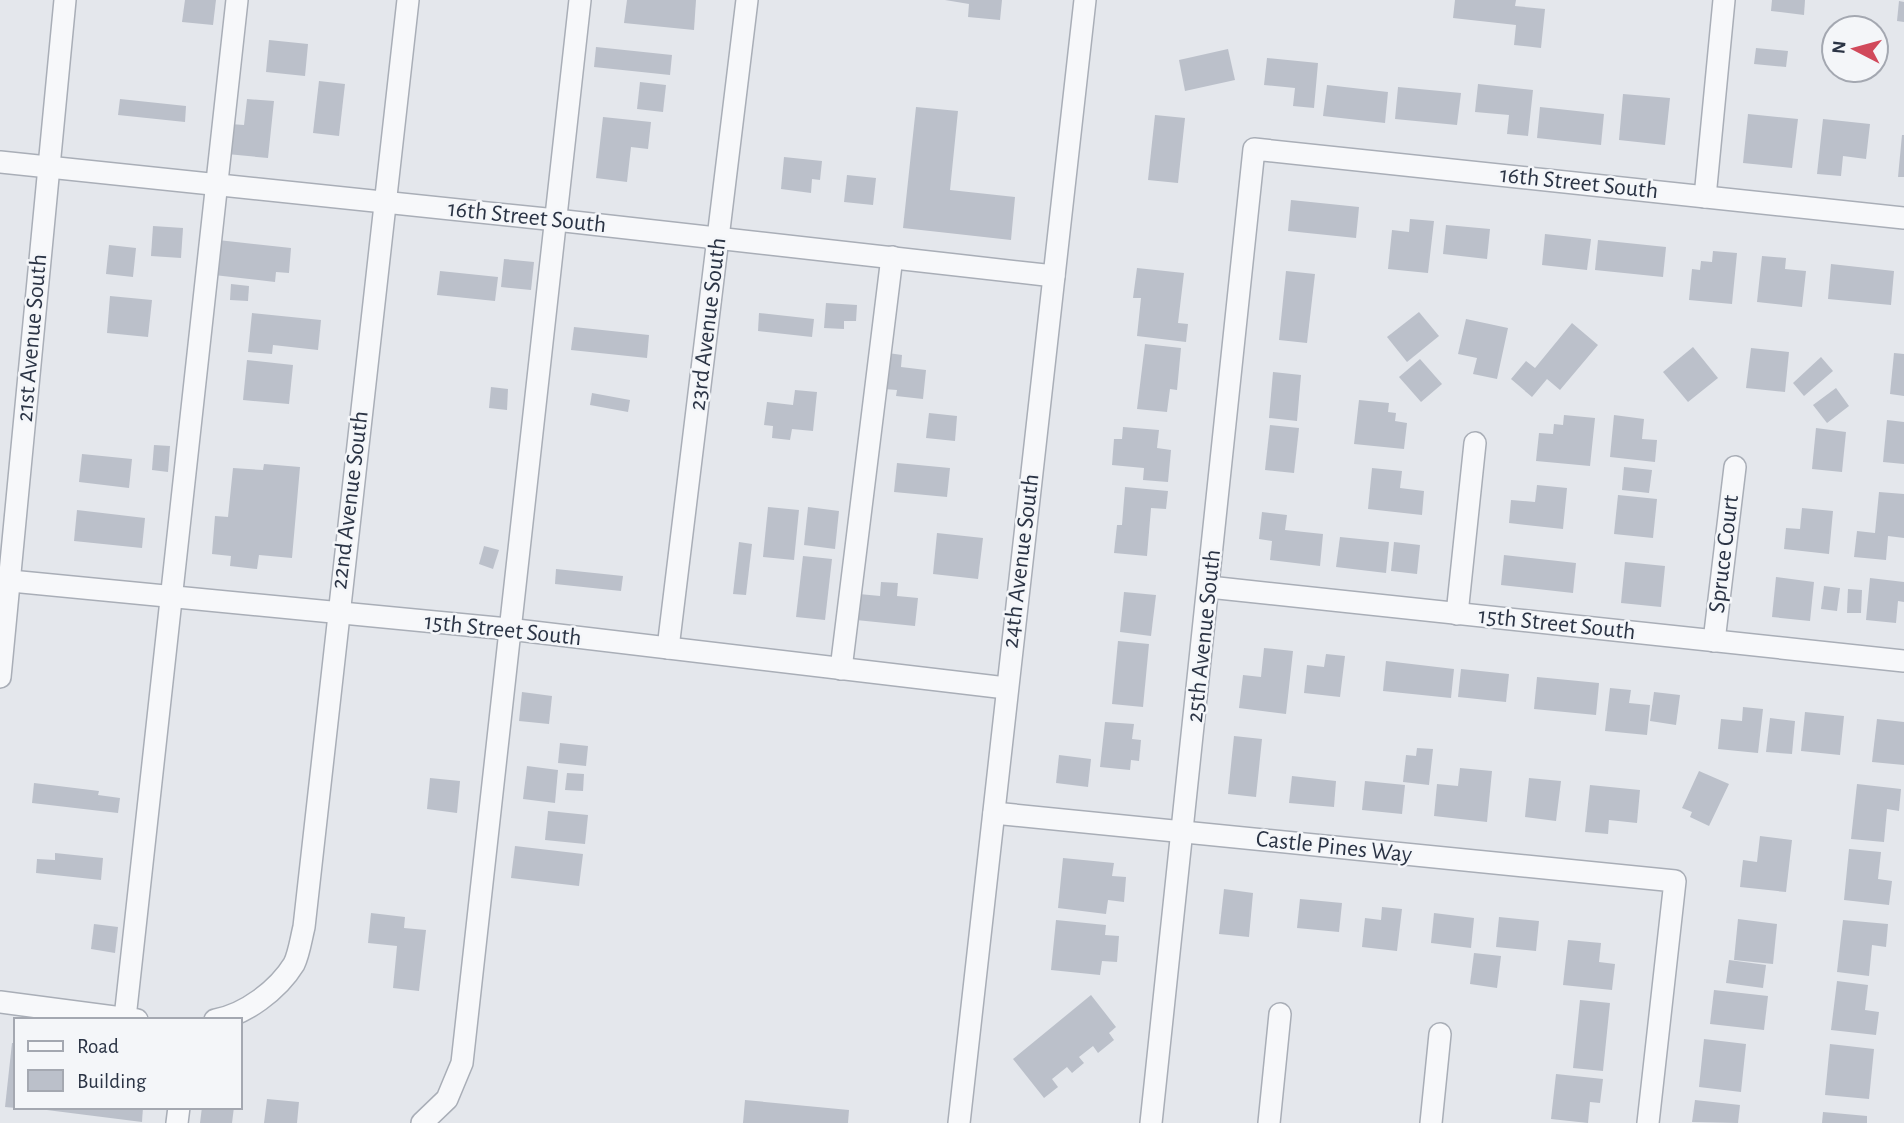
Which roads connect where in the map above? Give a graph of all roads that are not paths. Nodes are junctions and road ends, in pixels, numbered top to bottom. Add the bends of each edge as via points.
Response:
1 (65, 0) edge
2 (237, 0) edge
3 (408, 0) edge
4 (580, 0) edge
5 (747, 0) edge
6 (1085, 0) edge
7 (1724, 0) edge
8 (1254, 149) joint
9 (0, 162) edge
10 (47, 166) junction
11 (218, 183) junction
12 (1705, 197) junction
13 (385, 201) junction
14 (1904, 218) edge
15 (556, 220) junction
16 (718, 238) junction
17 (892, 257) junction
18 (1054, 276) junction
19 (1475, 443) dead end
20 (1735, 467) dead end
21 (5, 580) edge
22 (1209, 587) junction
23 (170, 597) junction
24 (337, 613) junction
25 (1457, 614) junction
26 (508, 629) junction
27 (1714, 641) junction
28 (668, 648) junction
29 (1904, 661) edge
30 (841, 669) junction
31 (0, 677) edge
32 (1006, 688) junction
33 (994, 813) junction
34 (1182, 832) junction
35 (0, 1002) edge
36 (1280, 1014) dead end
37 (124, 1018) edge
38 (132, 1018) edge
39 (227, 1018) edge
40 (1440, 1034) dead end
41 (422, 1123) edge
42 (959, 1123) edge
43 (1151, 1123) edge
44 (1269, 1123) edge
45 (1431, 1123) edge
46 (1648, 1123) edge

1 - 10 street, 21st Avenue South
2 - 11 street
3 - 13 street, 22nd Avenue South
4 - 15 street
5 - 16 street, 23rd Avenue South
6 - 18 street, 24th Avenue South
7 - 12 street
8 - 12 street, 16th Street South
8 - 22 street, 25th Avenue South
9 - 10 street, 16th Street South
10 - 11 street, 16th Street South
10 - 21 street, 21st Avenue South
11 - 13 street, 16th Street South
11 - 23 street
12 - 14 street, 16th Street South
13 - 15 street, 16th Street South
13 - 24 street, 22nd Avenue South
15 - 16 street, 16th Street South
15 - 26 street
16 - 17 street, 16th Street South
16 - 28 street, 23rd Avenue South
17 - 18 street, 16th Street South
17 - 30 street
18 - 32 street, 24th Avenue South
19 - 25 street
20 - 27 street, Spruce Court
21 - 23 street, 15th Street South
21 - 31 street, 21st Avenue South
22 - 25 street, 15th Street South
22 - 34 street, 25th Avenue South
23 - 24 street, 15th Street South
23 - 38 street
24 - 26 street, 15th Street South
24 - 39 street, 22nd Avenue South via 304,927 294,963 271,990
25 - 27 street, 15th Street South
26 - 28 street, 15th Street South
26 - 41 street via 462,1062 447,1099
27 - 29 street, 15th Street South
28 - 30 street, 15th Street South
30 - 32 street, 15th Street South
32 - 33 street, 24th Avenue South
33 - 34 street, Castle Pines Way
33 - 42 street, 24th Avenue South
34 - 43 street, 25th Avenue South
34 - 46 street, Castle Pines Way via 1675,881
35 - 37 street
36 - 44 street
40 - 45 street

